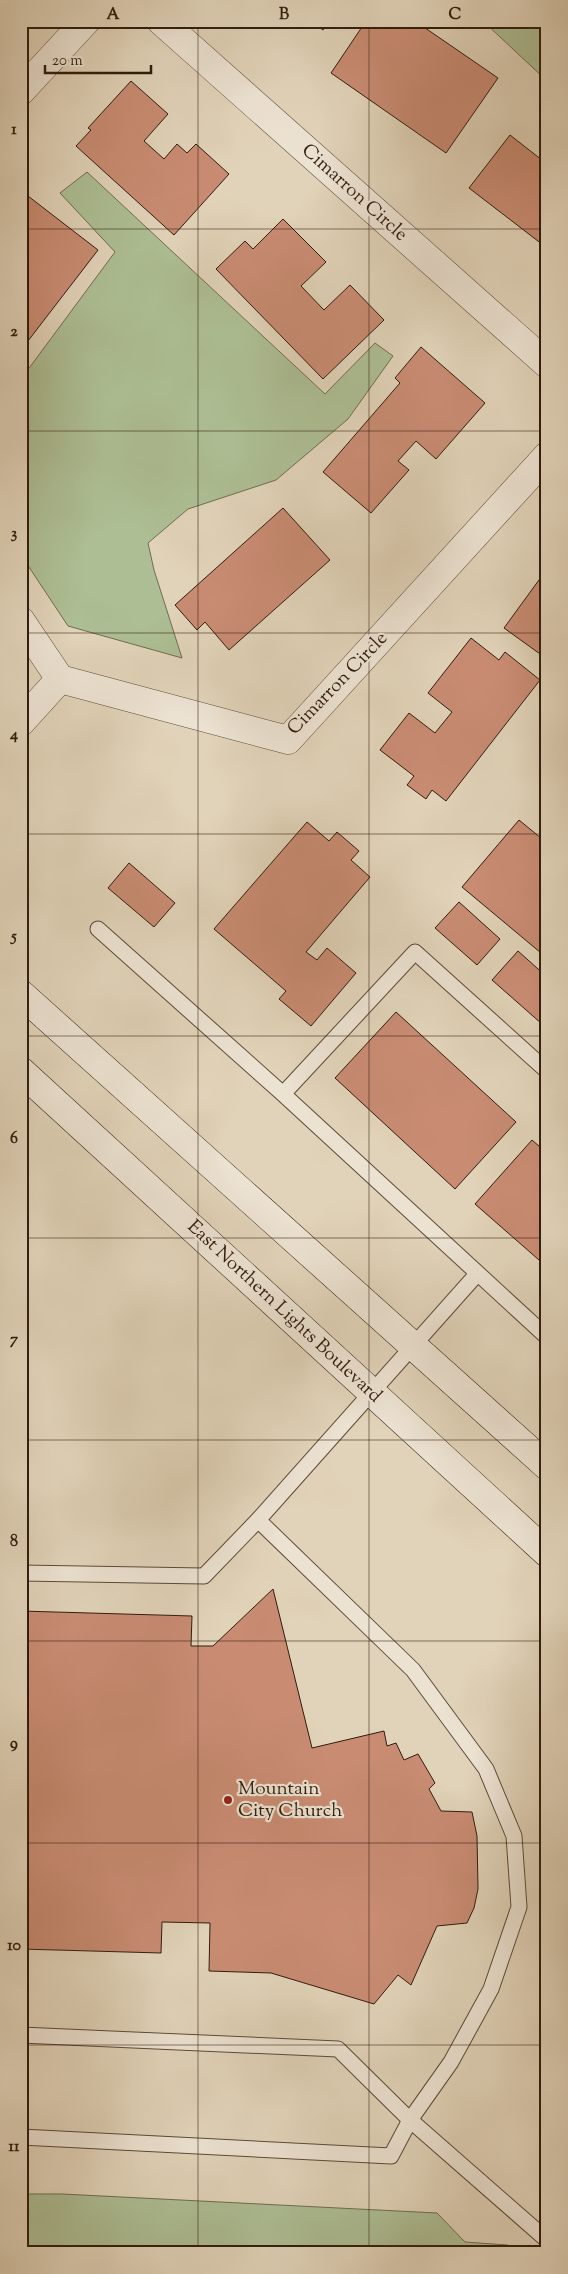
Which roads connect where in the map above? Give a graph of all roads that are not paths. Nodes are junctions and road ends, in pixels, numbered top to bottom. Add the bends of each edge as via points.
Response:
1 (86, 21) edge
2 (161, 21) edge
3 (21, 90) edge
4 (547, 364) edge
5 (547, 456) edge
6 (21, 621) edge
7 (60, 679) junction
8 (21, 722) edge
9 (98, 929) dead end
10 (21, 994) edge
11 (21, 1071) edge
12 (547, 1071) edge
13 (283, 1094) junction
14 (477, 1274) junction
15 (547, 1337) edge
16 (414, 1346) junction
17 (372, 1393) junction
18 (547, 1466) edge
19 (258, 1520) junction
20 (547, 1553) edge
21 (21, 1573) edge
22 (21, 2035) edge
23 (410, 2120) junction
24 (21, 2137) edge
25 (547, 2240) edge

1 - 3 main road
2 - 4 main road, Cimarron Circle
5 - 7 main road, Cimarron Circle via 288,740
6 - 7 main road
7 - 8 main road
9 - 13 lane
10 - 16 main road
11 - 17 main road, East Northern Lights Boulevard
12 - 13 lane via 415,952
13 - 14 lane
14 - 15 lane
14 - 16 lane
16 - 17 lane
16 - 18 main road
17 - 19 lane
17 - 20 main road, East Northern Lights Boulevard
19 - 21 lane via 204,1576
19 - 23 lane via 413,1670 486,1768 514,1836 519,1907 491,1989 451,2062
22 - 23 lane via 338,2049
23 - 24 lane via 390,2156
23 - 25 lane

